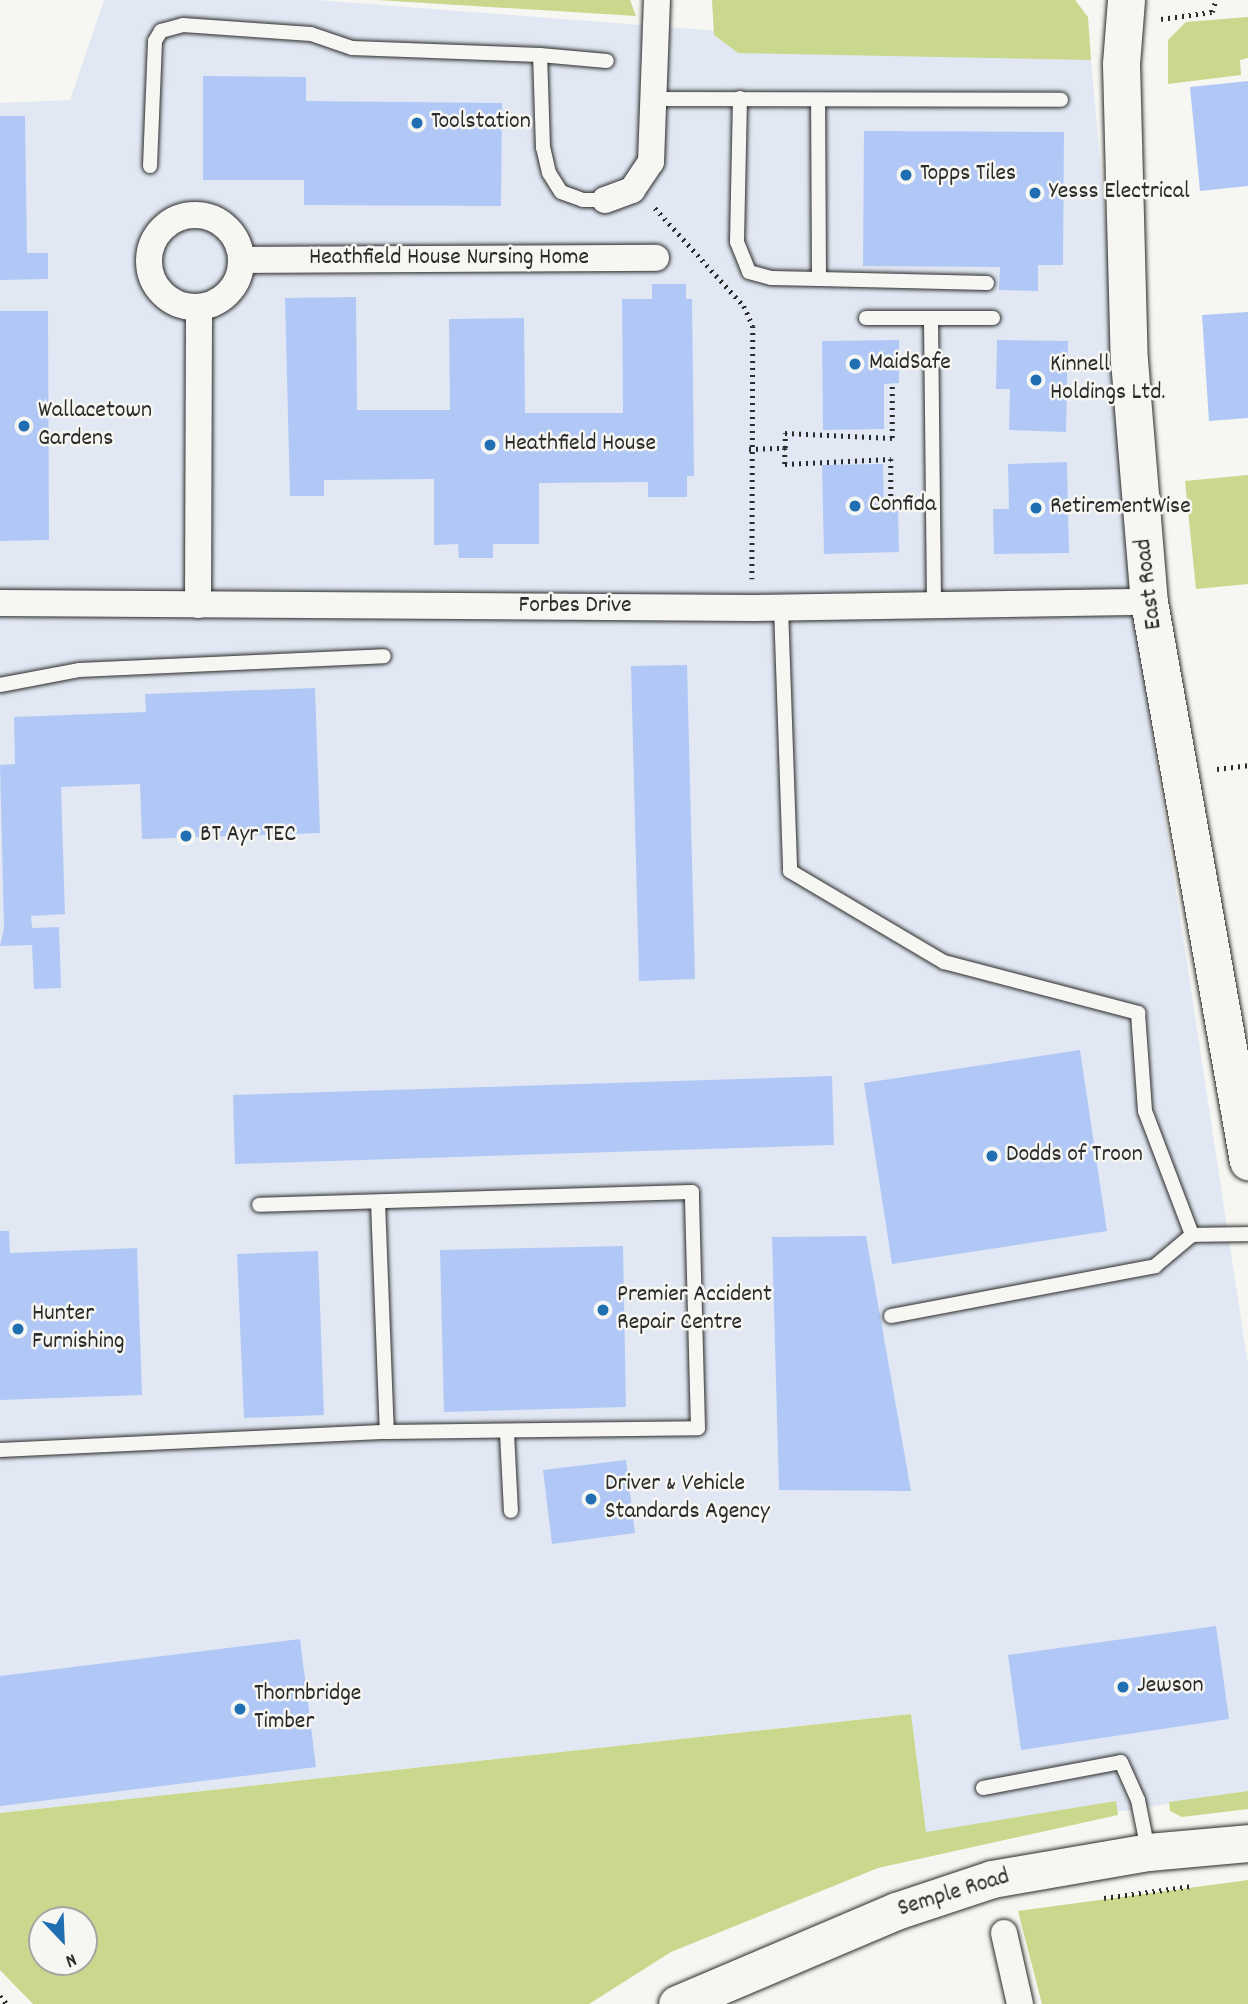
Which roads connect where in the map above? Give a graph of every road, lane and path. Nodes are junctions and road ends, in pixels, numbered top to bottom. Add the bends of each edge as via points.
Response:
1 (657, 0) edge
2 (1104, 0) edge
3 (1126, 0) edge
4 (1216, 0) edge
5 (1161, 19) dead end
6 (540, 55) junction
7 (607, 61) dead end
8 (1121, 64) junction
9 (654, 99) junction
10 (740, 99) junction
11 (1061, 100) dead end
12 (818, 101) junction
13 (150, 166) dead end
14 (605, 200) joint
15 (655, 208) dead end
16 (656, 258) dead end
17 (242, 260) junction
18 (819, 279) junction
19 (986, 283) dead end
20 (199, 308) junction
21 (866, 318) dead end
22 (931, 318) junction
23 (993, 318) dead end
24 (892, 383) dead end
25 (785, 448) junction
26 (749, 449) junction
27 (891, 508) dead end
28 (934, 601) junction
29 (1149, 602) junction
30 (0, 603) edge
31 (198, 605) junction
32 (754, 608) junction
33 (781, 608) junction
34 (384, 656) dead end
35 (0, 685) edge
36 (1248, 765) edge
37 (1217, 769) dead end
38 (1241, 1070) edge
39 (1248, 1161) edge
40 (378, 1202) junction
41 (259, 1205) dead end
42 (1248, 1234) edge
43 (1192, 1235) junction
44 (891, 1316) dead end
45 (387, 1432) junction
46 (507, 1433) junction
47 (0, 1450) edge
48 (511, 1511) dead end
49 (983, 1788) dead end
50 (1248, 1843) edge
51 (1148, 1852) junction
52 (1004, 1933) dead end
53 (0, 1996) edge
54 (8, 2004) edge
55 (677, 2004) edge
56 (1020, 2004) edge

1 - 9 street
2 - 8 street
3 - 8 street, East Road
4 - 5 path via 1212,12
6 - 7 lane
6 - 13 lane via 352,48 311,34 183,24 161,31 155,41
6 - 14 lane via 543,148 549,173 561,192
8 - 29 street, East Road via 1129,360
9 - 10 lane
9 - 14 street via 651,162 632,190
10 - 12 lane
10 - 18 lane via 740,259 749,272 771,278
11 - 12 lane
12 - 18 lane
15 - 26 path via 744,306 753,326
16 - 17 street, Heathfield House Nursing Home
17 - 20 street via 235,287
17 - 20 street via 232,232 208,216 179,218 156,236 149,264 160,292 184,307
18 - 19 lane
20 - 31 street
21 - 22 lane
22 - 23 lane
22 - 28 lane
24 - 25 path via 892,438 785,433
25 - 26 path
25 - 27 path via 785,464 891,459
26 - 32 path
28 - 29 street, Forbes Drive
28 - 33 street, Forbes Drive
29 - 38 street, East Road
30 - 31 street, Forbes Drive
31 - 32 street, Forbes Drive
32 - 33 street, Forbes Drive
33 - 43 lane via 790,871 943,961 1139,1013 1145,1111
34 - 35 lane via 79,670
36 - 37 path
38 - 39 street, East Road
40 - 41 lane
40 - 45 lane
40 - 46 lane via 691,1192 698,1428
42 - 43 lane
43 - 44 lane via 1155,1266
45 - 46 lane
45 - 47 lane
46 - 48 lane
49 - 51 lane via 1121,1762 1138,1800
50 - 51 street, Semple Road
51 - 55 street, Semple Road via 992,1879 896,1911
52 - 56 street
53 - 54 path

